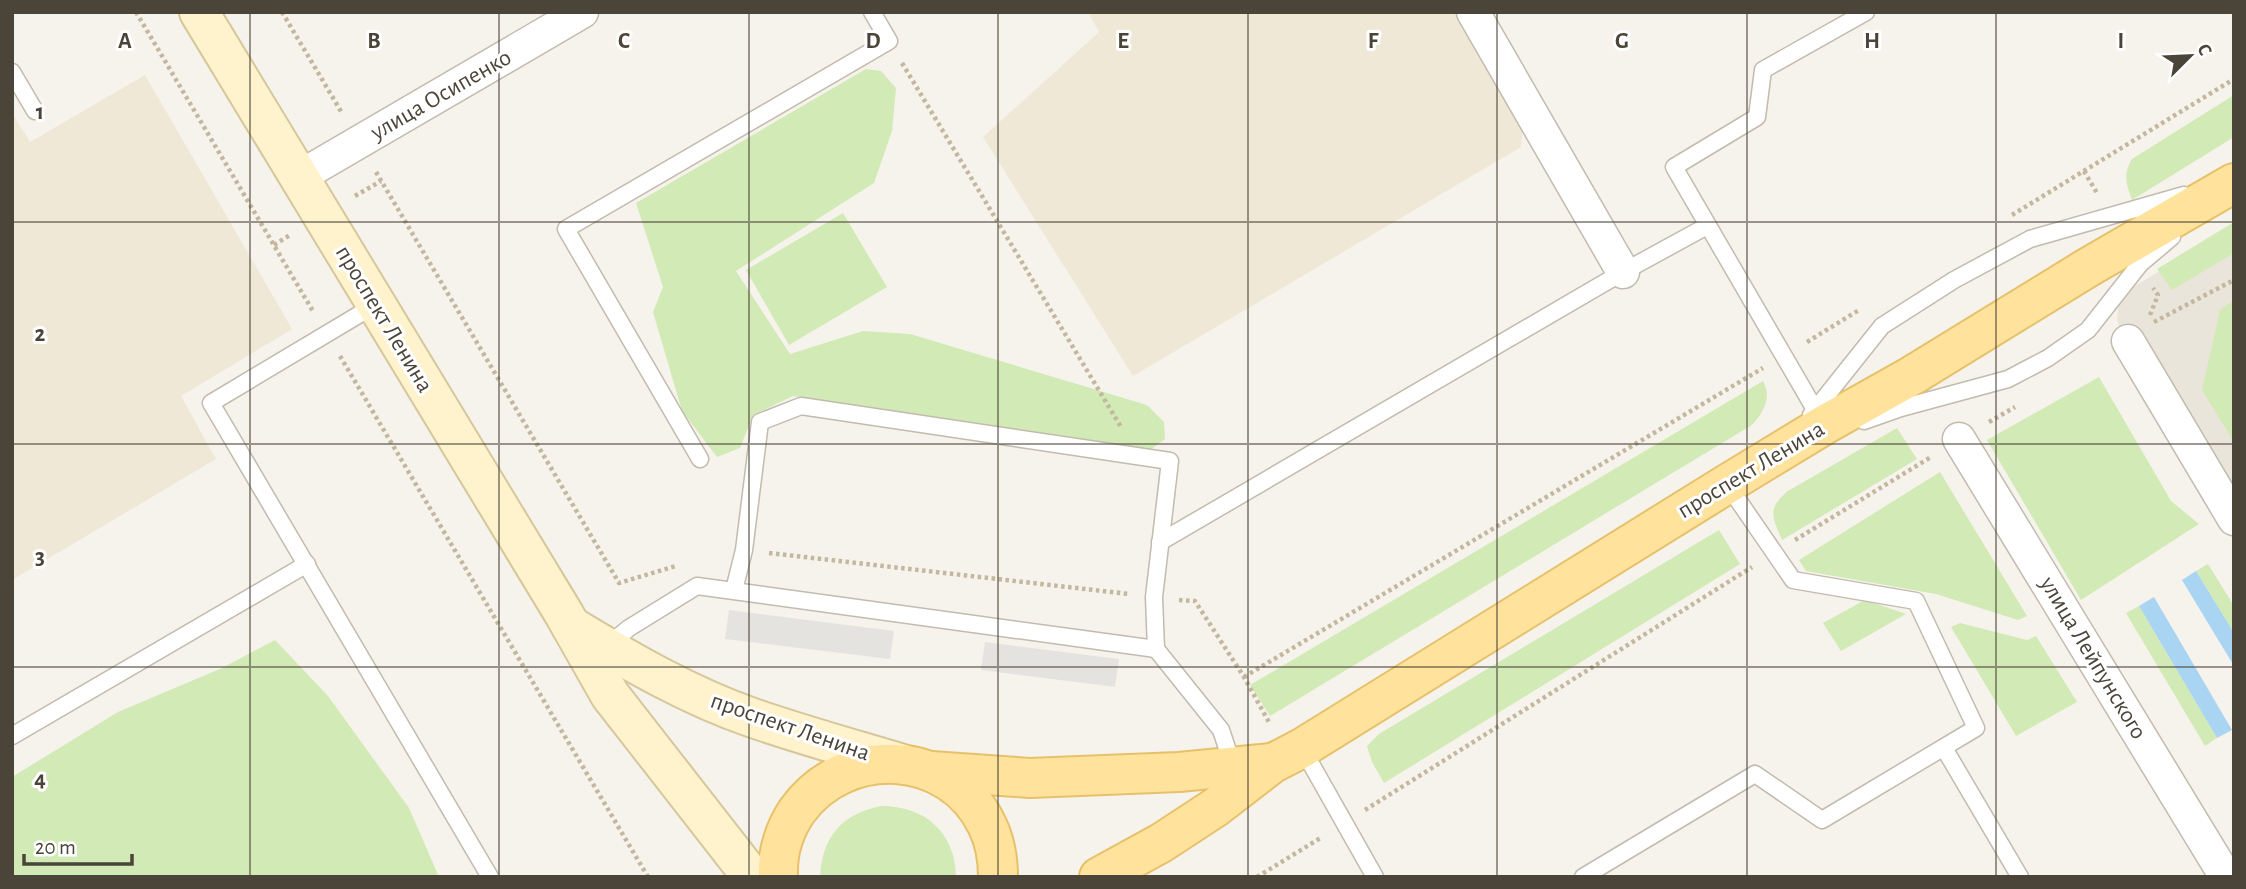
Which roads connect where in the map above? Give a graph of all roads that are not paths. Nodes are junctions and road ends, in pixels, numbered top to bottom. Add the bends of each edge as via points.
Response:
1 (200, 12) edge
2 (582, 12) edge
3 (873, 12) edge
4 (1473, 12) edge
5 (1867, 12) edge
6 (12, 72) edge
7 (35, 111) dead end
8 (299, 177) junction
9 (2234, 183) edge
10 (1707, 226) junction
11 (1623, 272) junction
12 (375, 305) junction
13 (2127, 341) road end
14 (1820, 417) junction
15 (1959, 439) road end
16 (1783, 450) junction
17 (700, 459) dead end
18 (1727, 484) junction
19 (2234, 519) edge
20 (1160, 542) junction
21 (307, 564) junction
22 (734, 590) junction
23 (569, 625) junction
24 (607, 647) junction
25 (1156, 649) junction
26 (12, 736) edge
27 (1944, 748) junction
28 (1287, 756) junction
29 (916, 767) junction
30 (1234, 768) junction
31 (490, 877) edge
32 (752, 877) edge
33 (778, 877) edge
34 (999, 877) edge
35 (1099, 877) edge
36 (1375, 877) edge
37 (1583, 877) edge
38 (2020, 877) edge
39 (2227, 877) edge

1 - 8 main road, проспект Ленина
2 - 8 street, улица Осипенко
3 - 17 lane via 889,41 566,229
4 - 11 street
5 - 10 lane via 1763,70 1757,117 1674,167
6 - 7 lane
8 - 12 main road, проспект Ленина
9 - 14 main road, проспект Ленина via 1913,375
9 - 14 lane via 2030,239 1954,280 1882,326
9 - 16 lane via 2140,264 2088,330 2048,358 2008,379 1901,408
10 - 11 lane
10 - 14 lane
11 - 20 lane
12 - 21 lane via 211,403
12 - 23 main road, проспект Ленина
13 - 19 street
14 - 16 main road, проспект Ленина
15 - 39 street, улица Лейпунского
16 - 18 main road, проспект Ленина
18 - 27 lane via 1793,579 1916,601 1976,728
18 - 28 main road, проспект Ленина
20 - 22 lane via 1170,461 801,406 760,422 744,550
20 - 25 lane via 1154,597
21 - 26 lane
21 - 31 lane
22 - 24 lane via 697,586
22 - 25 lane
23 - 24 main road, проспект Ленина
23 - 32 main road, проспект Ленина via 610,695
24 - 29 main road, проспект Ленина via 670,682 752,718
25 - 30 lane via 1221,730
27 - 37 lane via 1822,820 1755,774
27 - 38 lane
28 - 30 main road, проспект Ленина
28 - 35 main road, проспект Ленина via 1161,844
28 - 36 lane via 1345,823
29 - 30 main road, проспект Ленина via 1030,778
29 - 33 main road via 876,763 826,782 790,821 781,846
29 - 34 main road via 952,783 972,802 996,849

